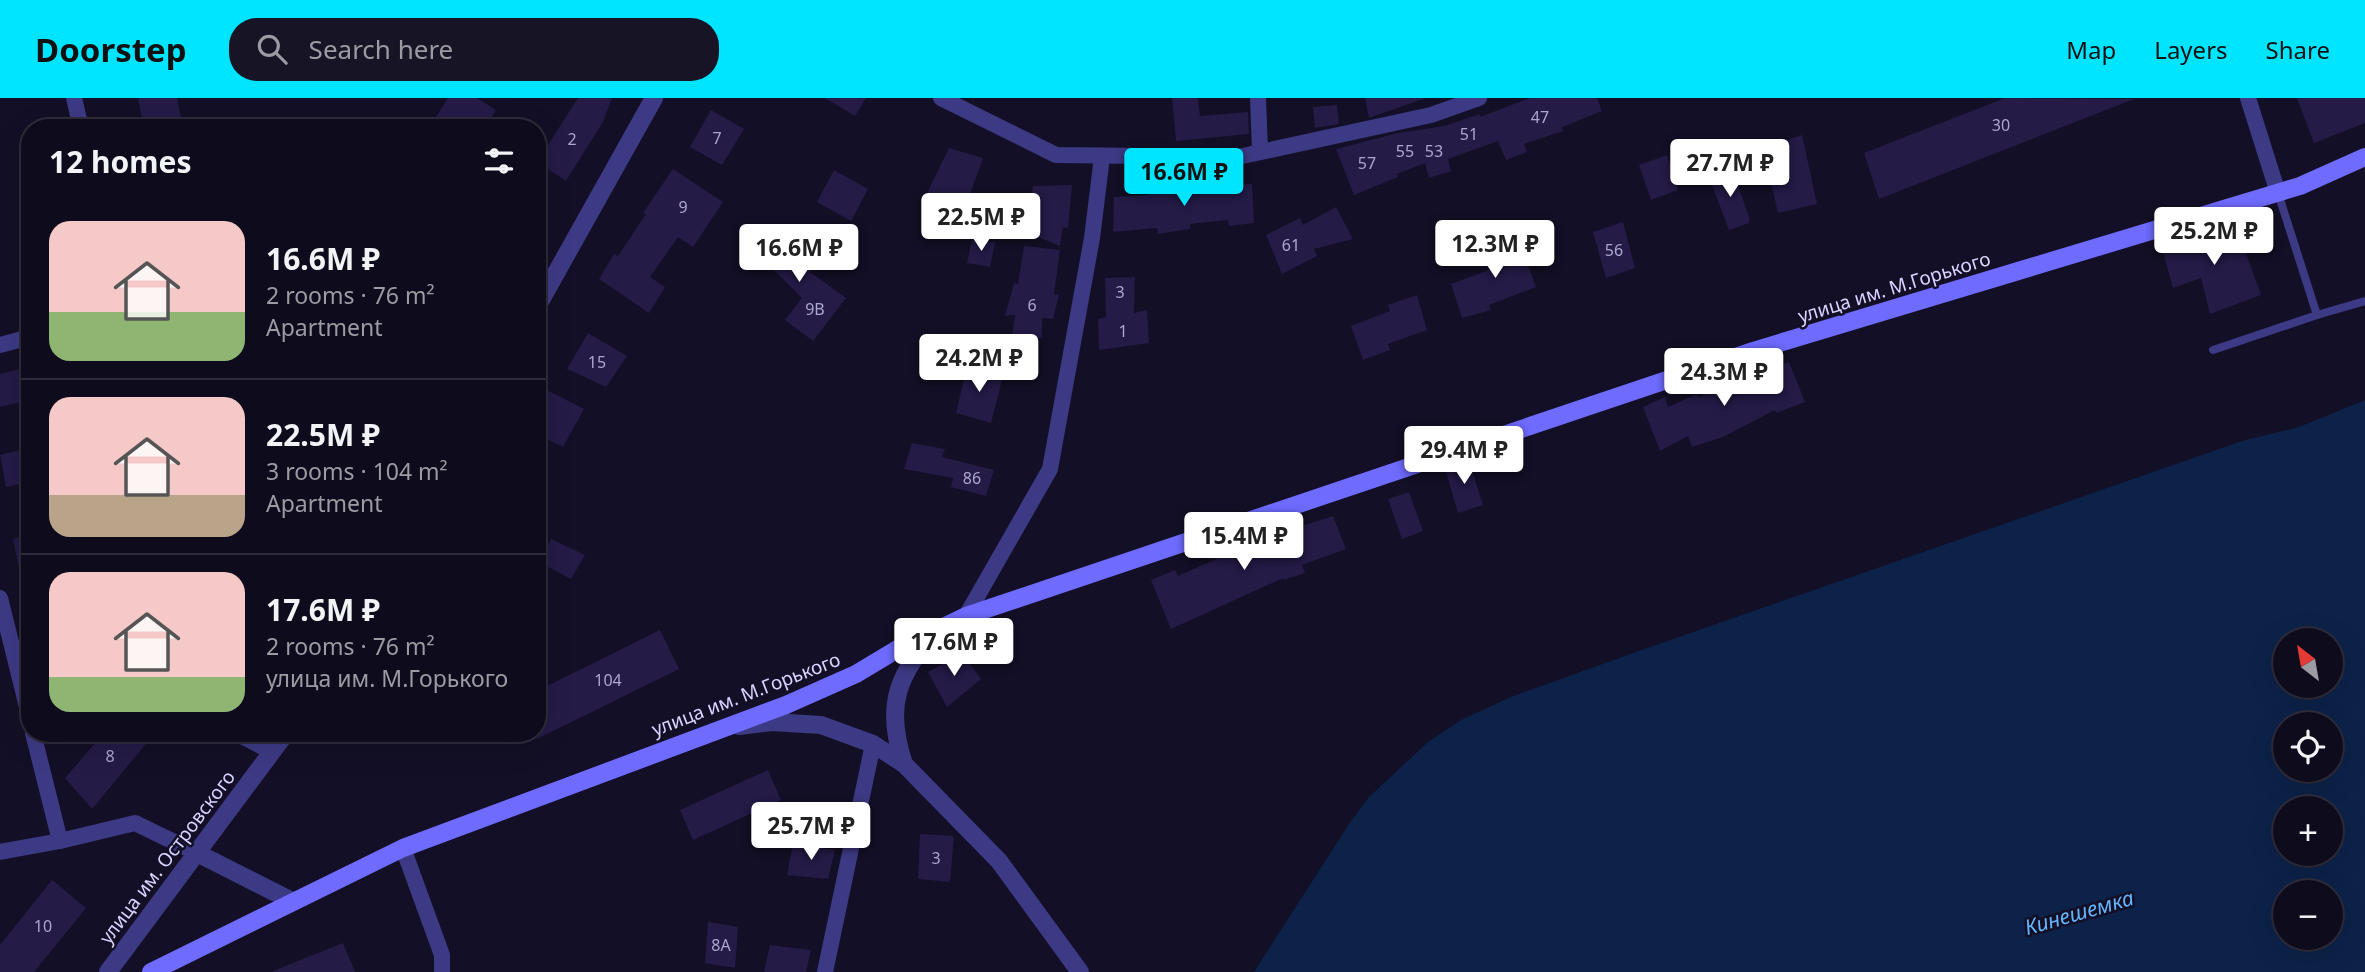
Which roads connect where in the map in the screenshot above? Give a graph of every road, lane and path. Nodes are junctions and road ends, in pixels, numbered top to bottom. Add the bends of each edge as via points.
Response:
1 (74, 98) edge
2 (654, 98) edge
3 (941, 98) edge
4 (1258, 98) edge
5 (1479, 98) edge
6 (2248, 98) edge
7 (78, 119) edge
8 (1259, 151) junction
9 (1102, 156) junction
10 (2365, 157) edge
11 (2278, 193) junction
12 (546, 291) edge
13 (2365, 300) edge
14 (2317, 315) junction
15 (21, 339) edge
16 (0, 345) edge
17 (2213, 350) dead end
18 (0, 598) edge
19 (966, 616) junction
20 (937, 629) junction
21 (21, 683) edge
22 (725, 728) junction
23 (35, 742) edge
24 (251, 742) edge
25 (279, 742) edge
26 (873, 744) junction
27 (272, 752) junction
28 (904, 764) junction
29 (60, 841) junction
30 (403, 848) junction
31 (0, 852) edge
32 (197, 853) junction
33 (292, 901) junction
34 (161, 970) edge
35 (108, 972) edge
36 (442, 972) edge
37 (825, 972) edge
38 (1080, 972) edge

1 - 7 street
2 - 12 street
3 - 9 street via 1056,155
4 - 8 street
5 - 8 street via 1431,115
6 - 11 street
8 - 9 street via 1238,157
9 - 19 street via 1092,238 1050,469
10 - 11 main road, улица им. М.Горького
11 - 14 lane
11 - 19 main road, улица им. М.Горького via 1754,351
13 - 14 lane
14 - 17 lane
15 - 16 street
18 - 21 street
19 - 20 main road, улица им. М.Горького
20 - 22 main road, улица им. М.Горького via 825,689
20 - 28 street via 900,682 895,723
22 - 26 street via 772,722 821,725
22 - 30 main road, улица им. М.Горького
23 - 29 street
24 - 27 street
25 - 27 street, улица им. Островского
26 - 28 street
26 - 37 street
27 - 32 street, улица им. Островского
28 - 38 street via 999,861
29 - 31 street
29 - 32 street via 135,823
30 - 33 main road, улица им. М.Горького
30 - 36 street via 442,955
32 - 33 street
32 - 35 street, улица им. Островского
33 - 34 main road, улица им. М.Горького

